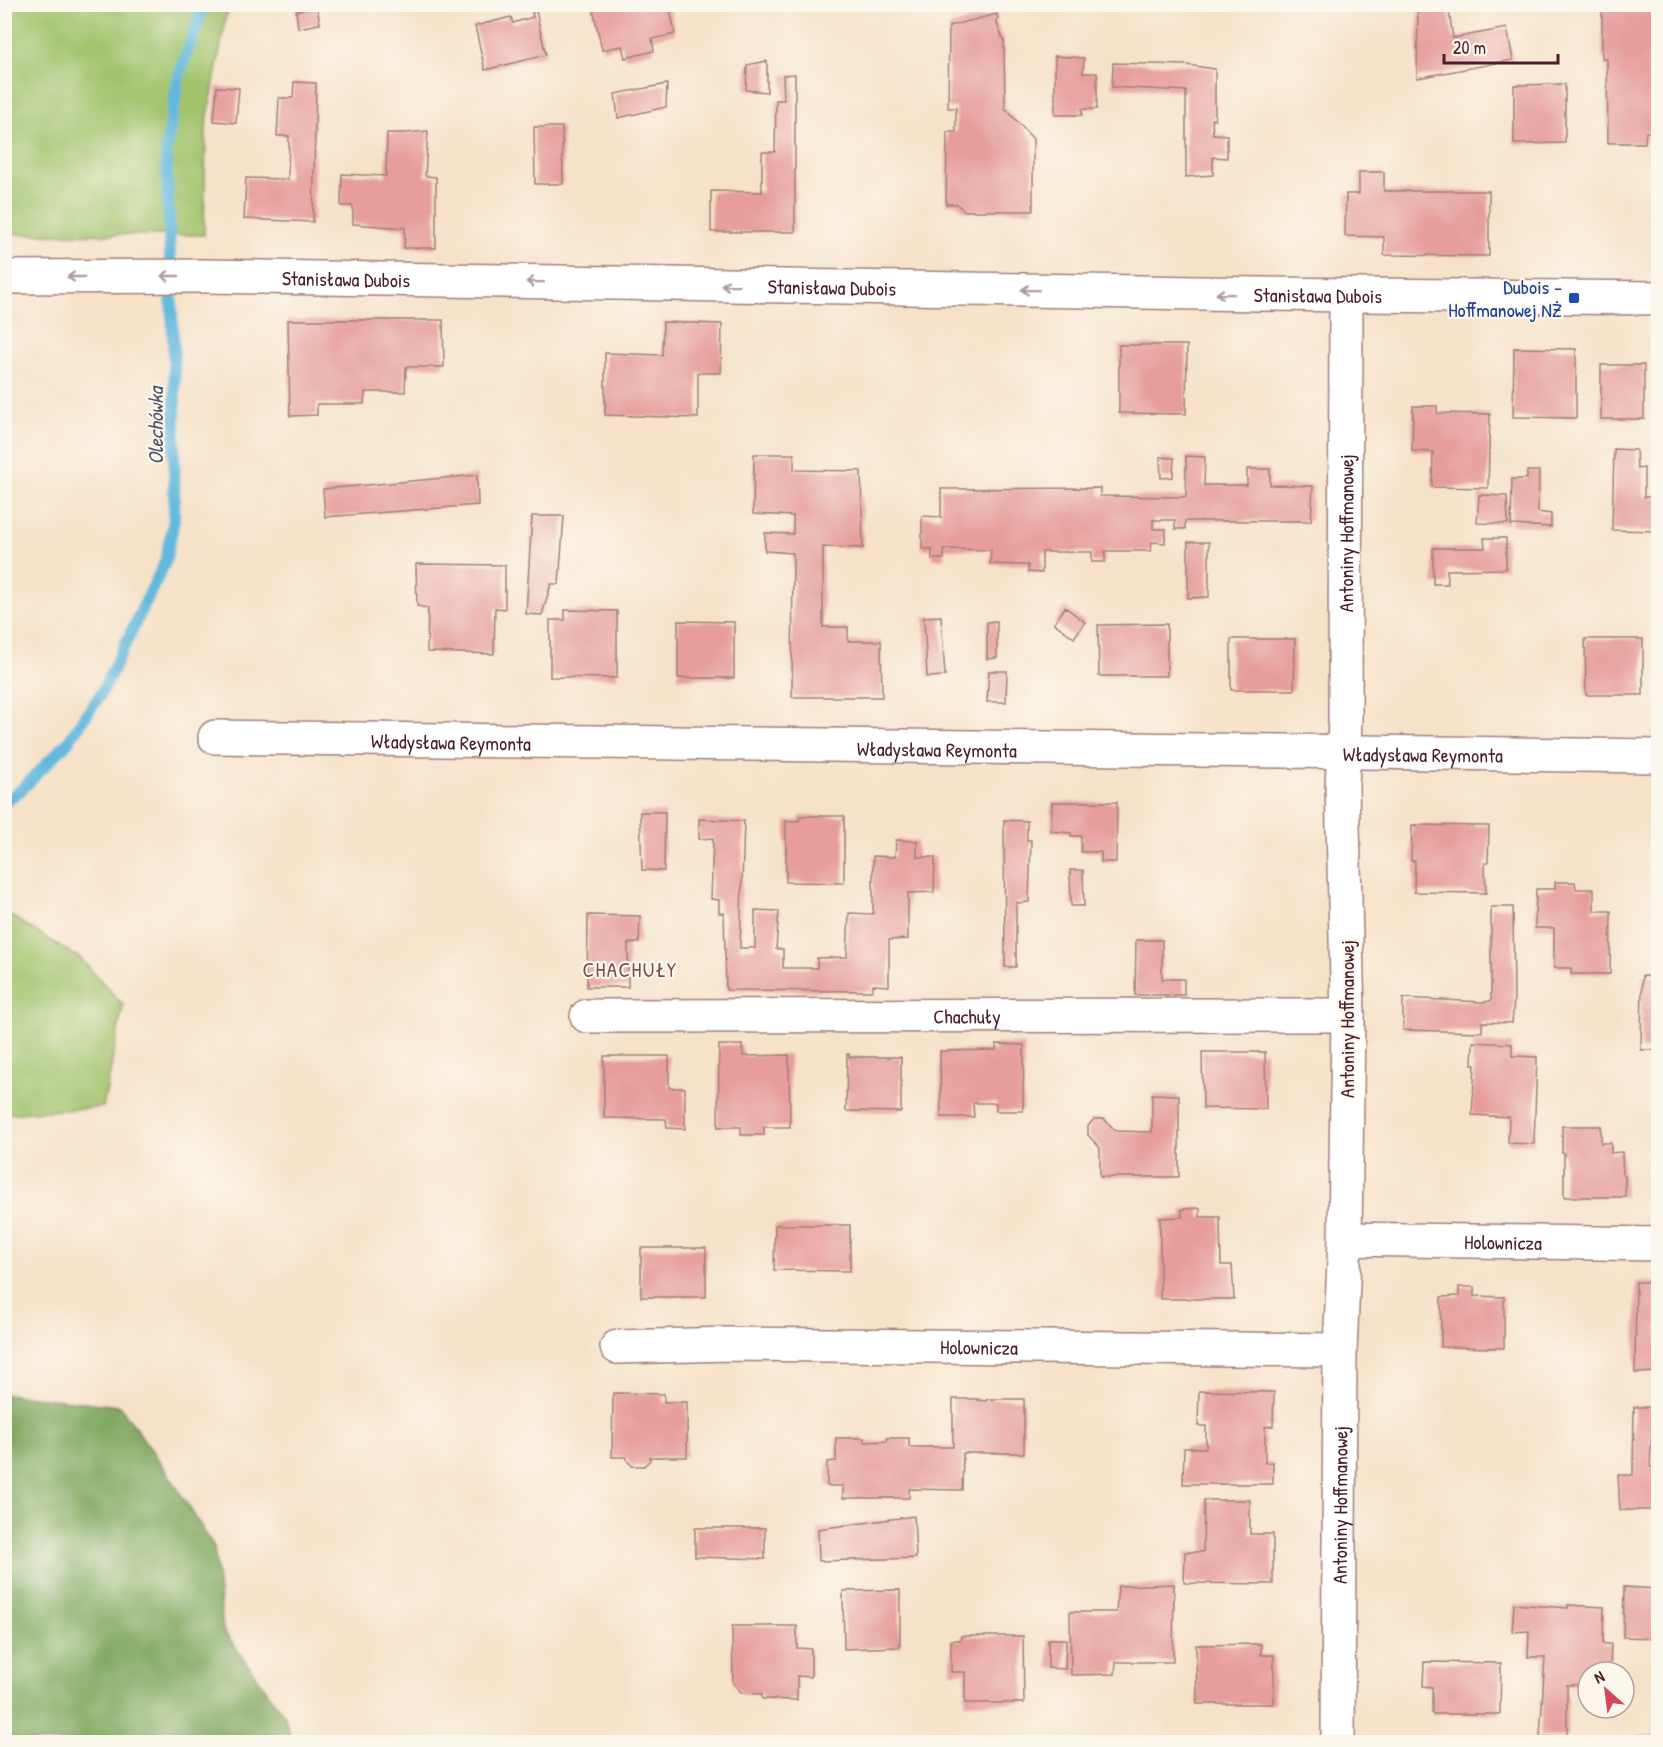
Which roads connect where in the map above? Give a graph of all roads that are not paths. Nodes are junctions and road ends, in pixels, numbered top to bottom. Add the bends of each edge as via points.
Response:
1 (4, 277) edge
2 (1346, 295) junction
3 (1659, 298) edge
4 (215, 737) dead end
5 (1345, 754) junction
6 (1659, 756) edge
7 (1347, 1015) junction
8 (587, 1016) dead end
9 (1346, 1239) junction
10 (1659, 1244) edge
11 (617, 1347) dead end
12 (1340, 1350) junction
13 (1338, 1743) edge

2 -> 1 street, Stanisława Dubois via 206,276
2 - 3 street, Stanisława Dubois
2 - 5 street, Antoniny Hoffmanowej
4 - 5 street, Władysława Reymonta
5 - 6 street, Władysława Reymonta
5 - 7 street, Antoniny Hoffmanowej via 1342,787
7 - 8 street, Chachuły
7 - 9 street, Antoniny Hoffmanowej
9 - 10 street, Holownicza
9 - 12 street, Antoniny Hoffmanowej
11 - 12 street, Holownicza via 729,1344
12 - 13 street, Antoniny Hoffmanowej

